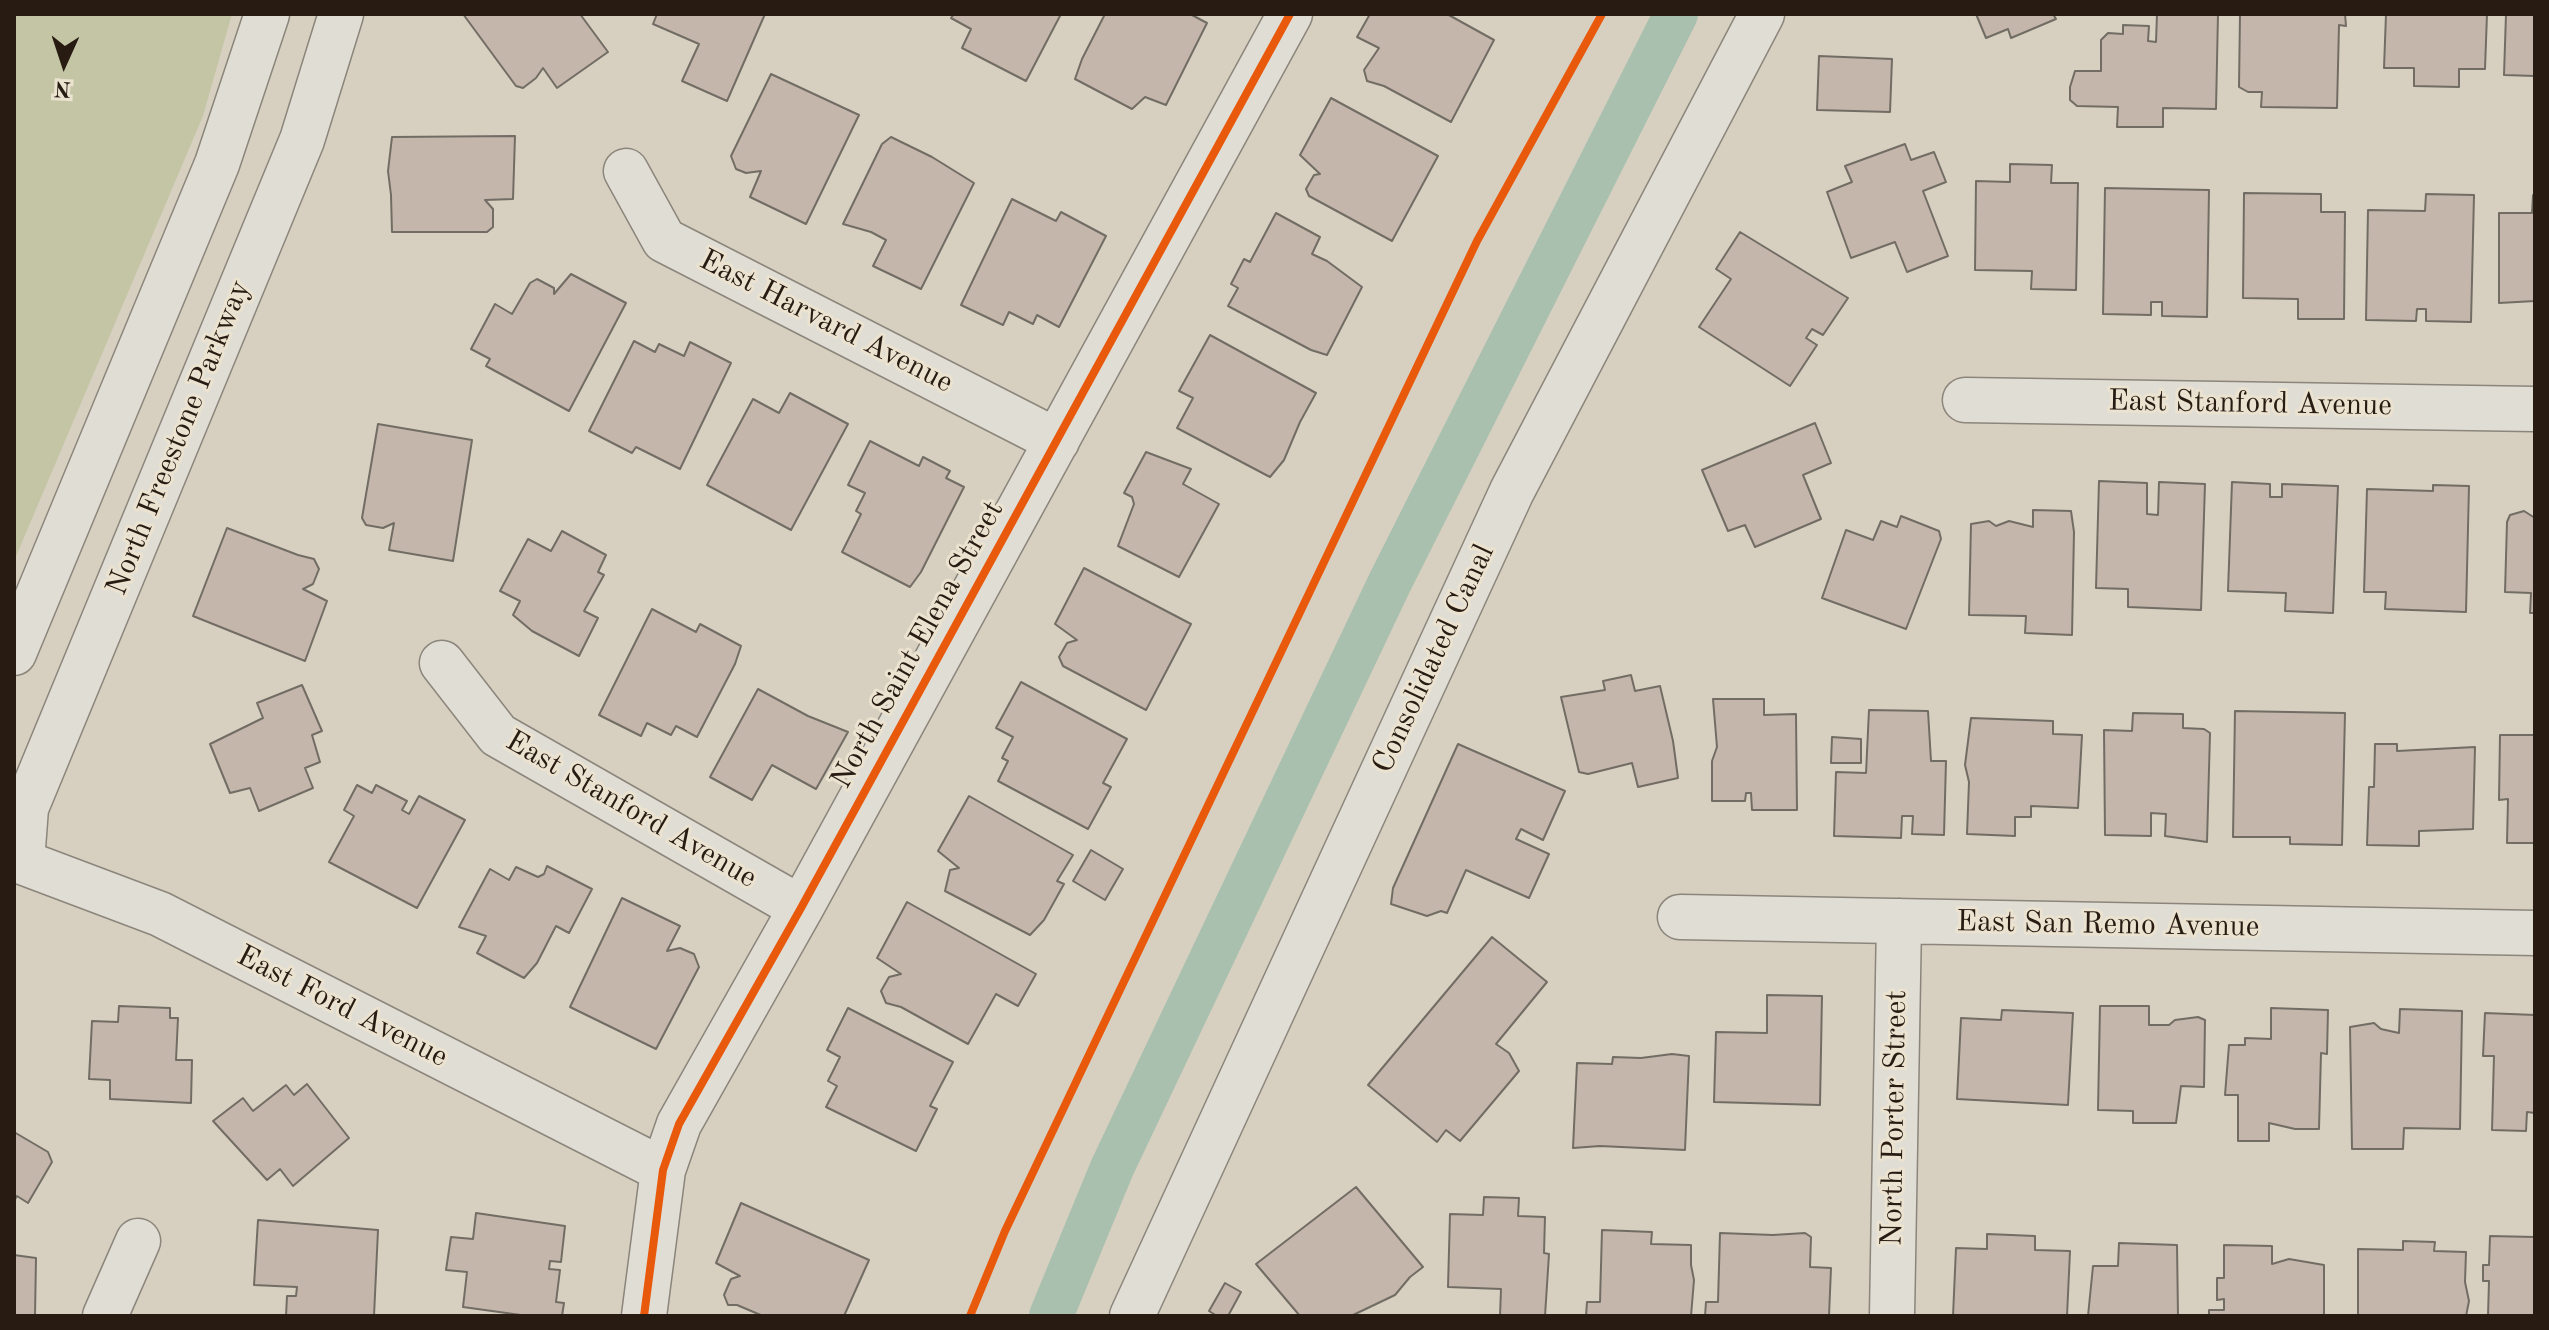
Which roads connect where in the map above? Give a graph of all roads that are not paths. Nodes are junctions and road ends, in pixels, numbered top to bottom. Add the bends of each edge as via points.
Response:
1 (267, 14) edge
2 (341, 14) edge
3 (1290, 14) edge
4 (1762, 14) edge
5 (626, 171) dead end
6 (1965, 400) dead end
7 (2535, 409) edge
8 (1057, 441) junction
9 (14, 653) edge
10 (442, 663) dead end
11 (18, 860) edge
12 (801, 908) junction
13 (1680, 917) dead end
14 (1899, 921) junction
15 (2535, 933) edge
16 (663, 1170) junction
17 (138, 1241) dead end
18 (105, 1316) edge
19 (644, 1316) edge
20 (1132, 1316) edge
21 (1892, 1316) edge

1 - 9 street via 217,164
2 - 11 street, North Freestone Parkway via 302,140 26,808
3 - 8 street, North Saint Elena Street
4 - 20 street, Consolidated Canal via 1512,491
5 - 8 street, East Harvard Avenue via 664,240
6 - 7 street, East Stanford Avenue
8 - 12 street, North Saint Elena Street
10 - 12 street, East Stanford Avenue via 498,735
11 - 16 street, East Ford Avenue via 160,914
12 - 16 street, North Saint Elena Street via 679,1124
13 - 14 street, East San Remo Avenue
14 - 15 street, East San Remo Avenue
14 - 21 street, North Porter Street
16 - 19 street, North Saint Elena Street
17 - 18 street

